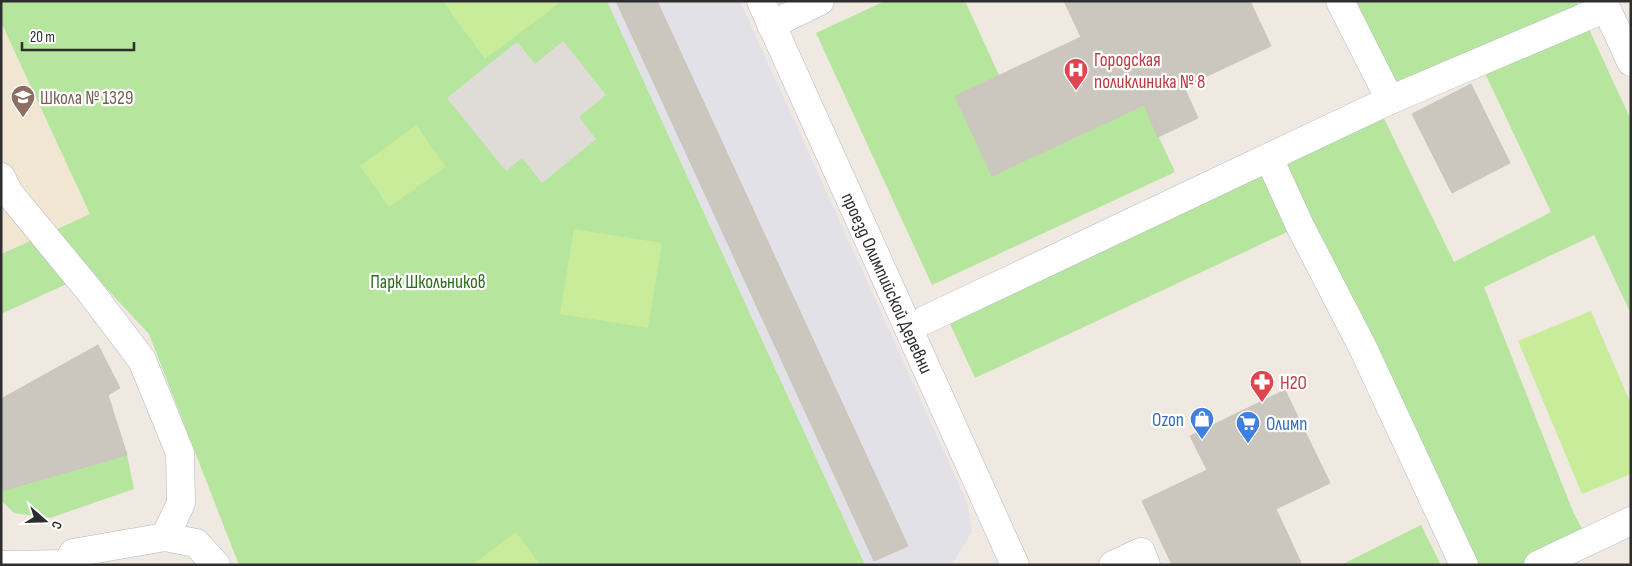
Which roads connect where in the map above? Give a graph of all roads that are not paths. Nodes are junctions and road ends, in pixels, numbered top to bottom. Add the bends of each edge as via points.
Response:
1 (820, 1) edge
2 (1340, 1) edge
3 (1604, 4) edge
4 (766, 13) edge
5 (1631, 62) edge
6 (1390, 100) junction
7 (1268, 158) junction
8 (1, 177) edge
9 (925, 320) dead end
10 (1631, 521) edge
11 (165, 537) junction
12 (67, 564) edge
13 (1, 565) edge
14 (216, 565) edge
15 (1015, 565) edge
16 (1113, 565) edge
17 (1146, 565) edge
18 (1464, 565) edge
19 (1538, 565) edge

1 - 4 street
2 - 6 street
3 - 5 street
3 - 6 street
4 - 15 street, проезд Олимпийской Деревни
6 - 7 street
7 - 9 street
7 - 18 street via 1363,348
8 - 11 street via 9,193 142,360 180,452 181,502
10 - 19 street
11 - 12 street via 73,554
11 - 14 street via 196,543
12 - 13 street
16 - 17 street via 1140,552

